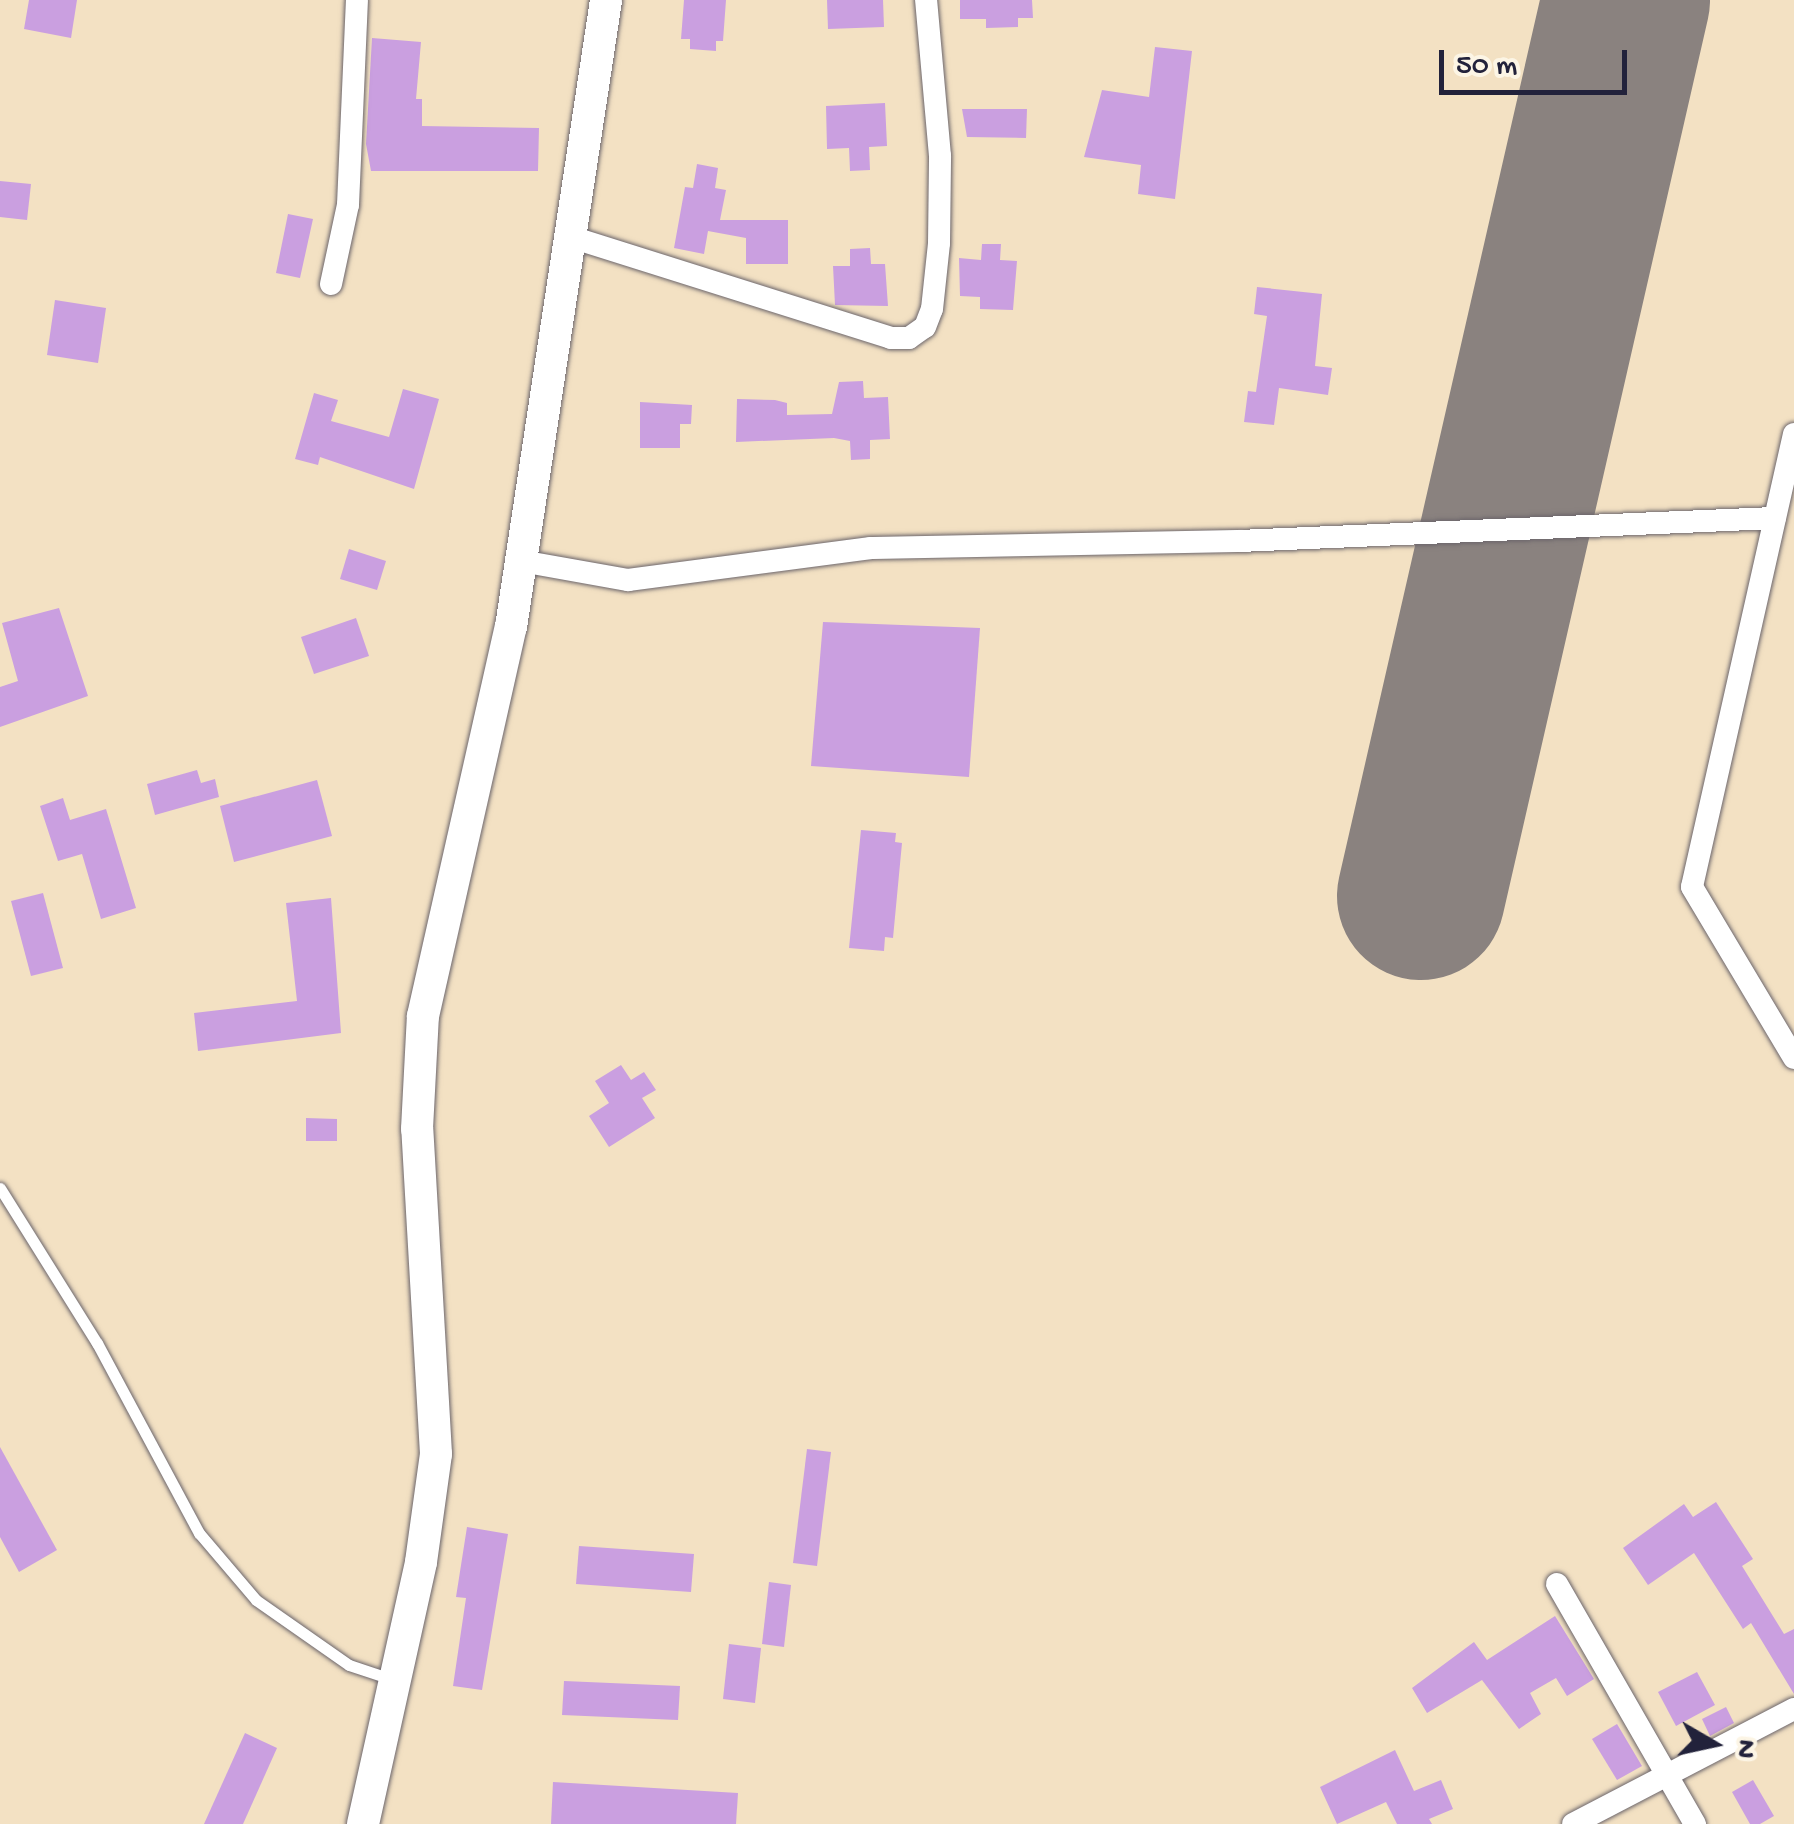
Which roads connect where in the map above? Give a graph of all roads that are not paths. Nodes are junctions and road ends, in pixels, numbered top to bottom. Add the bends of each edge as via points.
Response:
1 (356, 0) edge
2 (606, 0) edge
3 (926, 0) edge
4 (571, 237) junction
5 (331, 284) dead end
6 (1794, 434) edge
7 (1776, 518) junction
8 (521, 561) junction
9 (1794, 1058) edge
10 (0, 1188) edge
11 (1557, 1584) dead end
12 (394, 1681) junction
13 (1794, 1709) edge
14 (1667, 1776) junction
15 (363, 1824) edge
16 (1574, 1824) edge
17 (1695, 1824) edge

1 - 5 street via 348,205
2 - 4 street
3 - 4 street via 940,156 940,243 932,309 909,338
4 - 8 street
6 - 7 street
7 - 8 street via 1239,541 871,548 628,580
7 - 9 street via 1692,887
8 - 12 street via 423,1016 417,1130 436,1454
10 - 12 lane via 97,1343 199,1534 256,1600 349,1665
11 - 14 street
12 - 15 street
13 - 14 street
14 - 16 street
14 - 17 street

